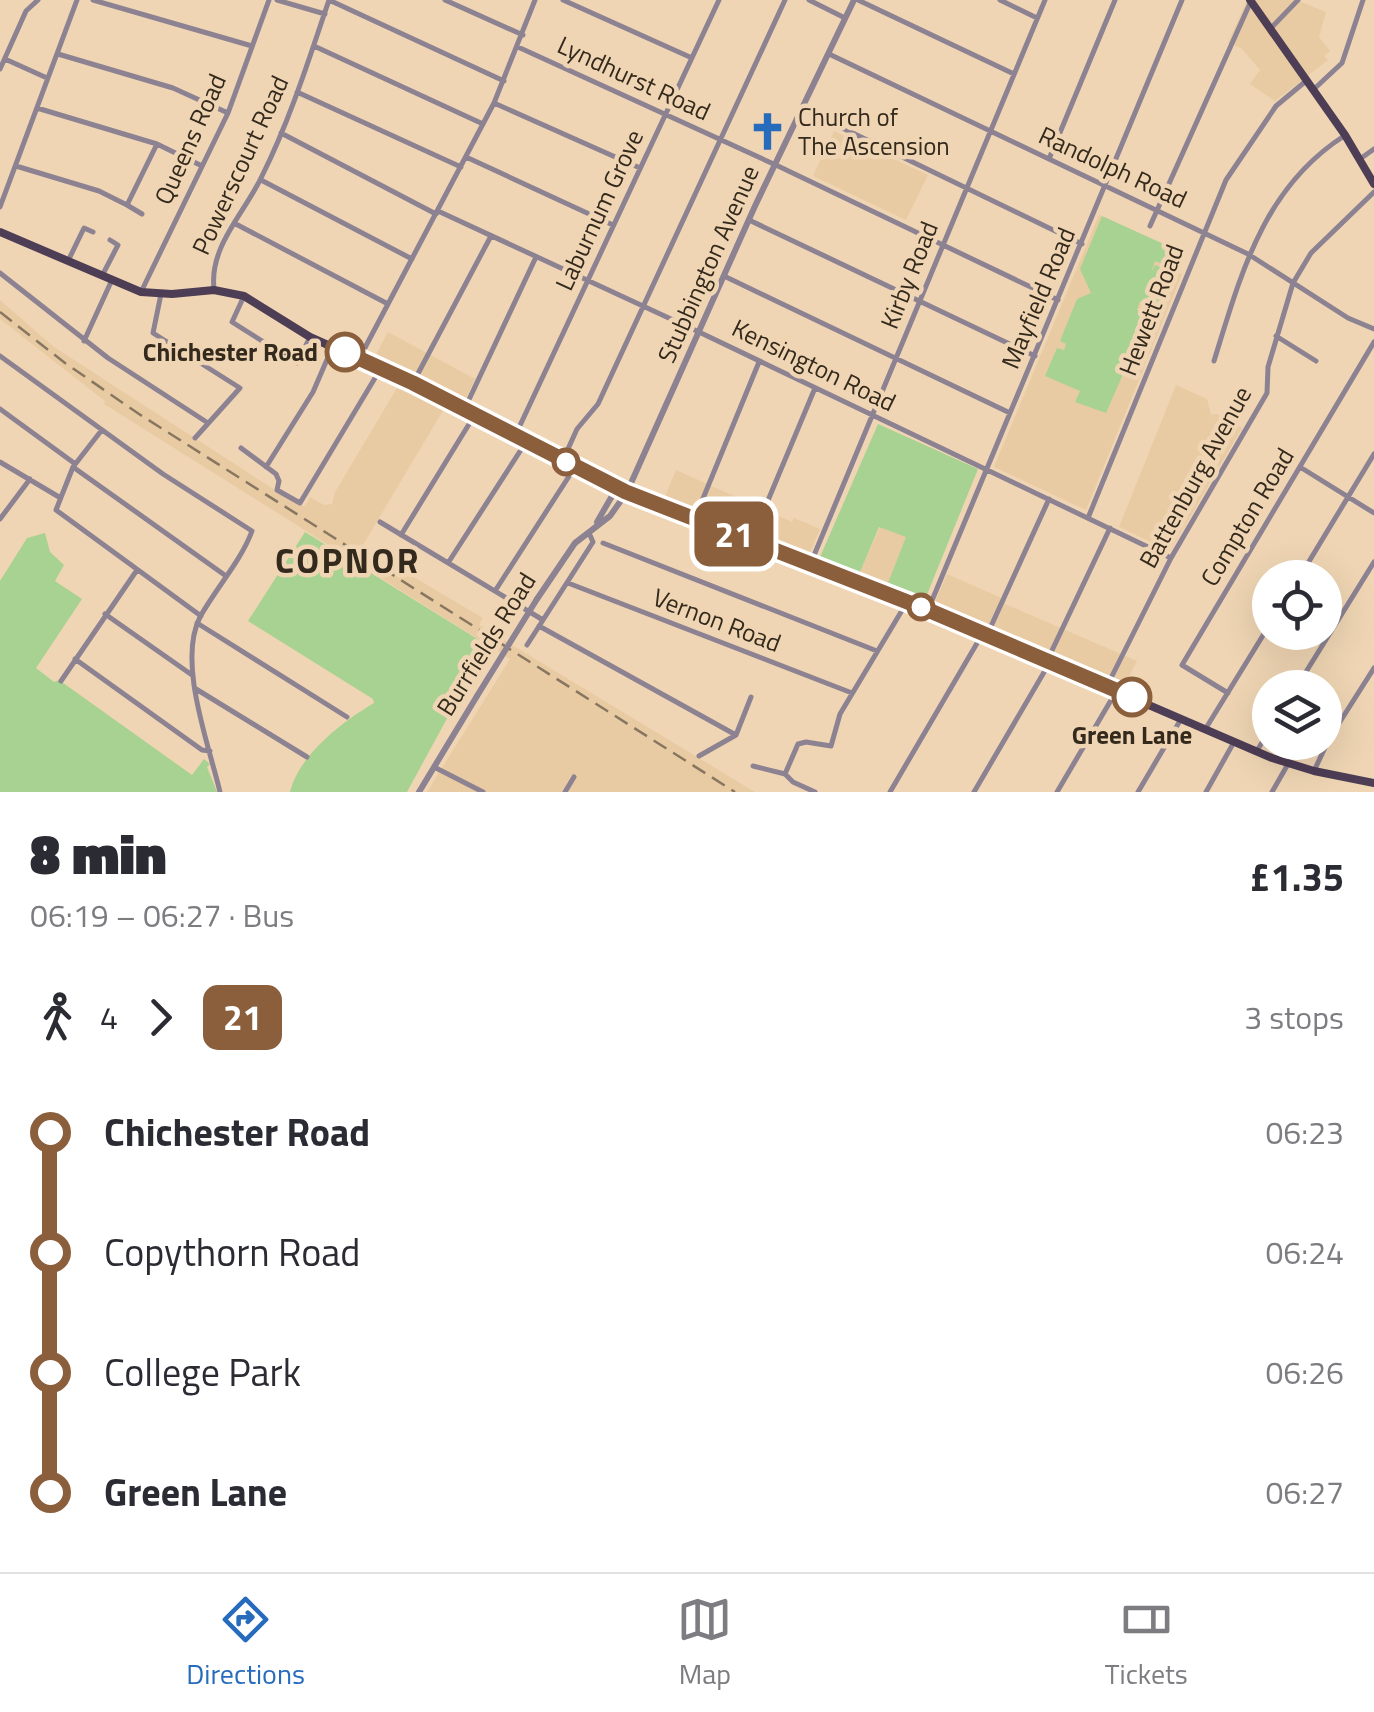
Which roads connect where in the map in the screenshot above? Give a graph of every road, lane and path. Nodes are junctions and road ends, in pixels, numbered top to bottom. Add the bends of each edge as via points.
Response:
1 (38, 0) edge
2 (78, 0) edge
3 (93, 0) edge
4 (269, 0) edge
5 (278, 0) edge
6 (329, 0) edge
7 (446, 0) edge
8 (535, 0) edge
9 (563, 0) edge
10 (704, 0) edge
11 (785, 0) edge
12 (808, 0) edge
13 (856, 0) edge
14 (1000, 0) edge
15 (1045, 0) edge
16 (1115, 0) edge
17 (1182, 0) edge
18 (1298, 0) edge
19 (1362, 0) edge
20 (1250, 1) edge
21 (718, 3) edge
22 (324, 14) junction
23 (845, 18) junction
24 (1037, 18) junction
25 (1270, 30) junction
26 (523, 35) junction
27 (252, 46) junction
28 (314, 46) junction
29 (518, 47) junction
30 (828, 53) junction
31 (58, 54) junction
32 (4, 58) junction
33 (692, 58) junction
34 (0, 69) edge
35 (1014, 74) junction
36 (48, 79) junction
37 (1306, 80) junction
38 (504, 81) junction
39 (1313, 90) junction
40 (297, 92) junction
41 (494, 103) junction
42 (37, 108) junction
43 (801, 108) junction
44 (228, 113) junction
45 (666, 114) junction
46 (483, 124) junction
47 (990, 132) junction
48 (281, 133) junction
49 (1345, 135) junction
50 (720, 139) junction
51 (157, 144) junction
52 (1374, 149) edge
53 (466, 157) junction
54 (1360, 158) junction
55 (1049, 160) junction
56 (774, 164) junction
57 (16, 166) junction
58 (202, 166) junction
59 (461, 166) junction
60 (640, 168) junction
61 (261, 180) junction
62 (1374, 184) edge
63 (1105, 186) junction
64 (967, 188) junction
65 (1374, 192) edge
66 (126, 205) junction
67 (0, 207) edge
68 (1156, 210) junction
69 (437, 212) junction
70 (142, 214) dead end
71 (749, 220) junction
72 (234, 223) junction
73 (614, 226) junction
74 (1150, 226) dead end
75 (1203, 231) junction
76 (0, 232) edge
77 (93, 232) dead end
78 (491, 236) junction
79 (110, 240) dead end
80 (943, 244) junction
81 (1082, 244) junction
82 (1248, 254) junction
83 (536, 257) junction
84 (412, 259) junction
85 (68, 261) junction
86 (0, 273) edge
87 (724, 276) junction
88 (107, 279) junction
89 (588, 280) junction
90 (1292, 284) junction
91 (214, 290) junction
92 (142, 292) junction
93 (161, 294) junction
94 (244, 296) junction
95 (1058, 300) junction
96 (920, 301) junction
97 (388, 304) junction
98 (643, 306) junction
99 (1374, 330) edge
100 (699, 332) junction
101 (310, 336) junction
102 (1276, 336) junction
103 (84, 341) junction
104 (1374, 342) edge
105 (333, 347) junction
106 (0, 356) edge
107 (1035, 356) junction
108 (359, 359) junction
109 (896, 359) junction
110 (1214, 361) dead end
111 (1316, 361) dead end
112 (759, 362) junction
113 (381, 368) junction
114 (413, 383) junction
115 (815, 388) junction
116 (0, 409) edge
117 (464, 410) junction
118 (1011, 413) junction
119 (474, 416) junction
120 (872, 416) junction
121 (208, 423) junction
122 (101, 431) junction
123 (514, 436) junction
124 (195, 438) dead end
125 (526, 442) junction
126 (240, 448) dead end
127 (1374, 454) edge
128 (563, 460) junction
129 (0, 462) edge
130 (74, 465) junction
131 (266, 467) junction
132 (575, 467) junction
133 (1300, 467) junction
134 (987, 470) junction
135 (30, 479) junction
136 (607, 483) junction
137 (626, 492) junction
138 (60, 497) junction
139 (1348, 497) junction
140 (1049, 499) junction
141 (1374, 514) edge
142 (695, 518) junction
143 (1088, 518) junction
144 (0, 519) edge
145 (380, 522) dead end
146 (596, 524) junction
147 (1110, 528) junction
148 (587, 531) junction
149 (401, 535) junction
150 (751, 541) junction
151 (602, 543) dead end
152 (1171, 558) junction
153 (1310, 560) edge
154 (1374, 562) edge
155 (448, 563) junction
156 (810, 565) junction
157 (137, 570) junction
158 (226, 576) junction
159 (568, 583) junction
160 (495, 591) junction
161 (907, 602) junction
162 (928, 610) junction
163 (105, 614) junction
164 (201, 616) junction
165 (541, 623) junction
166 (198, 624) junction
167 (985, 634) junction
168 (527, 644) dead end
169 (1254, 650) edge
170 (877, 651) junction
171 (75, 660) junction
172 (1049, 661) junction
173 (1374, 668) edge
174 (1307, 670) edge
175 (193, 675) junction
176 (61, 682) dead end
177 (1106, 686) junction
178 (196, 689) junction
179 (1116, 690) junction
180 (1228, 693) junction
181 (852, 694) junction
182 (751, 698) dead end
183 (347, 717) dead end
184 (1181, 719) junction
185 (1205, 730) junction
186 (736, 734) junction
187 (1234, 742) junction
188 (210, 750) junction
189 (1252, 750) edge
190 (699, 756) dead end
191 (307, 757) dead end
192 (1277, 760) edge
193 (1288, 764) junction
194 (434, 766) junction
195 (754, 766) dead end
196 (1314, 771) junction
197 (784, 774) junction
198 (574, 777) dead end
199 (1374, 782) edge
200 (220, 792) edge
201 (418, 792) edge
202 (483, 792) edge
203 (565, 792) edge
204 (815, 792) edge
205 (890, 792) edge
206 (974, 792) edge
207 (1058, 792) edge
208 (1138, 792) edge
209 (1206, 792) edge
210 (1272, 792) edge

1 - 32 street
2 - 31 street
3 - 27 street
4 - 27 street, Queens Road
5 - 22 street
6 - 22 street, Powerscourt Road
6 - 38 street
7 - 26 street
8 - 26 street
9 - 33 street
10 - 21 street
11 - 50 street
12 - 23 street
13 - 23 street, Stubbington Avenue
13 - 35 street
14 - 24 street
15 - 24 street, Kirby Road
16 - 55 street
17 - 63 street, Mayfield Road
18 - 25 street
19 - 39 street via 1342,63
20 - 25 main road
20 - 68 street
21 - 33 street, Laburnum Grove
22 - 28 street, Powerscourt Road
23 - 30 street, Stubbington Avenue
24 - 35 street, Kirby Road
25 - 37 main road
26 - 29 street
27 - 44 street, Queens Road
28 - 40 street, Powerscourt Road
28 - 46 street
29 - 38 street
29 - 45 street, Lyndhurst Road
30 - 43 street, Stubbington Avenue
30 - 47 street, Randolph Road
31 - 36 street
31 - 44 street via 173,88
32 - 34 street
32 - 36 street
33 - 45 street, Laburnum Grove
35 - 47 street, Kirby Road
36 - 42 street
37 - 39 main road
37 - 75 street, Hewett Road via 1276,106 1252,141
38 - 41 street
39 - 49 main road
40 - 48 street, Powerscourt Road
40 - 59 street
41 - 46 street
41 - 60 street
42 - 51 street
42 - 57 street
43 - 56 street, Stubbington Avenue
43 - 64 street
44 - 58 street, Queens Road
45 - 50 street, Lyndhurst Road
45 - 60 street, Laburnum Grove
46 - 53 street
47 - 55 street, Randolph Road
47 - 64 street, Kirby Road
48 - 61 street, Powerscourt Road
48 - 69 street, Kensington Road
49 - 54 main road
49 - 82 street via 1312,159
50 - 56 street, Lyndhurst Road
50 - 98 street
51 - 58 street
51 - 66 street
52 - 54 street
53 - 59 street
53 - 73 street
54 - 62 main road
55 - 63 street, Randolph Road
56 - 71 street, Stubbington Avenue
56 - 80 street, Lyndhurst Road
57 - 66 street
57 - 67 street
58 - 92 street, Queens Road
59 - 69 street
60 - 73 street, Laburnum Grove
61 - 72 street, Powerscourt Road
61 - 84 street
63 - 68 street, Randolph Road
63 - 81 street, Mayfield Road
64 - 80 street, Kirby Road
64 - 81 street
65 - 90 street, Battenburg Avenue via 1311,253
66 - 70 street
68 - 74 street
68 - 75 street, Randolph Road
69 - 78 street, Kensington Road
69 - 84 street
71 - 87 street, Stubbington Avenue
71 - 96 street
72 - 91 street, Powerscourt Road via 214,266
72 - 97 street
73 - 89 street, Laburnum Grove
75 - 82 street, Randolph Road
75 - 143 street, Hewett Road
76 - 85 main road
77 - 85 street via 84,228
78 - 83 street, Kensington Road
78 - 114 street
79 - 88 street via 118,245
80 - 95 street, Lyndhurst Road
80 - 96 street, Kirby Road
81 - 95 street, Mayfield Road
82 - 90 street, Randolph Road
82 - 110 street
83 - 89 street, Kensington Road
83 - 117 street
84 - 97 street
85 - 88 main road
86 - 103 street
87 - 100 street, Stubbington Avenue
87 - 109 street
88 - 92 main road
88 - 103 street
89 - 98 street, Kensington Road
89 - 123 street, Laburnum Grove
90 - 99 street, Randolph Road
90 - 102 street, Battenburg Avenue
91 - 93 main road
91 - 94 main road
92 - 93 main road
93 - 121 street via 153,333 240,388
94 - 101 main road
94 - 101 street via 232,322 297,364
95 - 107 street, Mayfield Road
96 - 107 street
96 - 109 street, Kirby Road
97 - 108 street
98 - 100 street, Kensington Road
98 - 128 street via 598,404
100 - 112 street, Kensington Road
100 - 137 street, Stubbington Avenue
101 - 105 main road
102 - 111 street
102 - 152 street, Battenburg Avenue via 1267,393
103 - 121 street
104 - 133 street, Compton Road
105 - 108 main road
105 - 131 street
106 - 122 street
107 - 118 street, Mayfield Road
108 - 113 main road
109 - 118 street
109 - 120 street, Kirby Road
112 - 115 street, Kensington Road
112 - 142 street
113 - 114 main road
113 - 131 street via 298,503 277,490 278,478
114 - 117 main road
115 - 120 street, Kensington Road
115 - 150 street
116 - 130 street
117 - 119 main road
118 - 134 street, Mayfield Road
119 - 123 main road
119 - 149 street
120 - 134 street, Kensington Road
120 - 156 street, Kirby Road
121 - 124 street
122 - 130 street
122 - 158 street via 250,529
123 - 125 main road
125 - 128 main road
125 - 155 street
126 - 131 street
127 - 139 street
128 - 132 main road
129 - 135 street
130 - 138 street
130 - 158 street
132 - 136 main road
132 - 160 street
133 - 139 street
133 - 180 street, Compton Road via 1182,664
134 - 140 street, Kensington Road
134 - 162 street, Mayfield Road
135 - 138 street
135 - 144 street
136 - 137 main road
136 - 146 street via 612,496
137 - 142 main road
137 - 146 street, Burrfields Road
138 - 157 street via 58,512
139 - 141 street
139 - 153 street
140 - 143 street, Kensington Road
140 - 167 street
142 - 150 main road
143 - 147 street, Kensington Road
145 - 149 street
146 - 148 street, Burrfields Road
147 - 152 street, Kensington Road
147 - 172 street
148 - 159 street via 593,542
148 - 194 street, Burrfields Road, bridge
149 - 155 street
150 - 156 main road
151 - 170 street
152 - 177 street, Battenburg Avenue
154 - 174 street
155 - 160 street
156 - 161 main road
157 - 163 street
157 - 164 street
158 - 164 street
159 - 165 street
159 - 181 street, Vernon Road
160 - 165 street
161 - 162 main road
161 - 170 street
162 - 167 main road
163 - 171 street
163 - 175 street
164 - 166 street
165 - 168 street
165 - 186 street
166 - 175 street
166 - 183 street
167 - 172 main road
167 - 205 street
169 - 180 street
170 - 181 street
171 - 176 street
171 - 188 street
172 - 177 main road
172 - 206 street
173 - 196 street
175 - 178 street
177 - 179 main road
178 - 188 street
178 - 191 street
179 - 184 main road
179 - 207 street
180 - 185 street
181 - 197 street via 831,746 798,744
182 - 186 street
184 - 185 main road
184 - 208 street
185 - 187 main road
186 - 190 street
187 - 189 main road
187 - 209 street
188 - 200 street
192 - 193 main road
193 - 196 main road
193 - 210 street
194 - 201 street, Burrfields Road
194 - 202 street
195 - 197 street
196 - 199 main road
197 - 204 street
198 - 203 street

